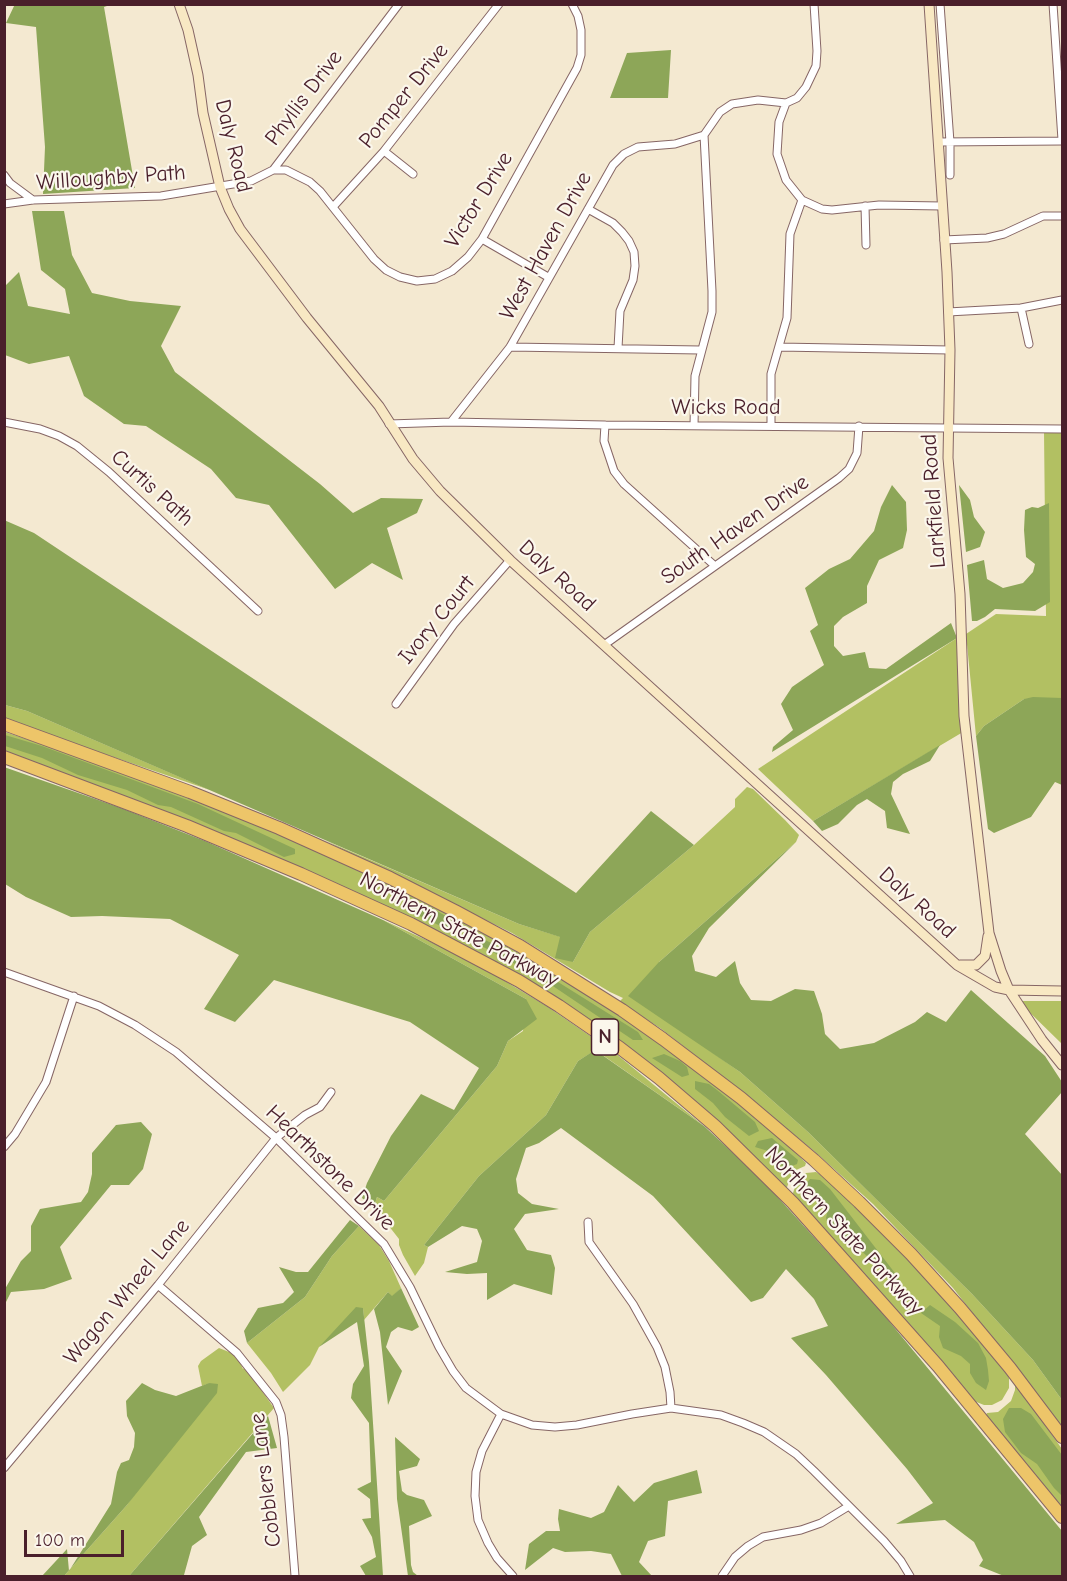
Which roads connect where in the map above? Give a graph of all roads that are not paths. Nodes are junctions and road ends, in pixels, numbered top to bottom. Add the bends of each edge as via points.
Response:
1 (179, 4) edge
2 (399, 4) edge
3 (499, 4) edge
4 (572, 4) edge
5 (814, 4) edge
6 (929, 4) edge
7 (940, 4) edge
8 (1053, 4) edge
9 (786, 103) junction
10 (704, 135) junction
11 (1062, 140) edge
12 (939, 142) junction
13 (950, 142) junction
14 (384, 151) junction
15 (273, 170) junction
16 (413, 174) dead end
17 (4, 175) edge
18 (950, 175) dead end
19 (220, 187) junction
20 (33, 200) junction
21 (802, 200) junction
22 (4, 204) edge
23 (865, 206) junction
24 (942, 206) junction
25 (333, 207) junction
26 (588, 209) junction
27 (1062, 216) edge
28 (482, 239) junction
29 (944, 240) junction
30 (866, 245) dead end
31 (548, 277) junction
32 (1062, 300) edge
33 (1021, 308) junction
34 (948, 312) junction
35 (1029, 344) dead end
36 (510, 347) junction
37 (779, 347) junction
38 (618, 348) junction
39 (700, 350) junction
40 (950, 350) junction
41 (4, 422) edge
42 (451, 422) junction
43 (389, 424) junction
44 (605, 425) junction
45 (694, 426) junction
46 (771, 426) junction
47 (859, 426) junction
48 (948, 427) junction
49 (1062, 429) edge
50 (510, 560) junction
51 (715, 566) junction
52 (258, 611) dead end
53 (604, 645) junction
54 (396, 704) dead end
55 (4, 724) edge
56 (4, 757) edge
57 (989, 933) junction
58 (957, 965) junction
59 (4, 972) edge
60 (1010, 990) junction
61 (1062, 992) edge
62 (74, 996) junction
63 (1062, 1065) edge
64 (331, 1092) dead end
65 (276, 1138) junction
66 (4, 1147) edge
67 (588, 1222) dead end
68 (158, 1285) junction
69 (671, 1408) junction
70 (501, 1414) junction
71 (1062, 1437) edge
72 (4, 1468) edge
73 (849, 1506) junction
74 (1062, 1517) edge
75 (295, 1576) edge
76 (513, 1576) edge
77 (722, 1576) edge
78 (910, 1576) edge

1 - 19 street, Daly Road via 188,30
2 - 15 street, Phyllis Drive
3 - 14 street, Pomper Drive
4 - 28 street, Victor Drive via 581,30 577,68
5 - 9 street via 816,66 806,87
6 - 12 street, Larkfield Road
7 - 13 street
8 - 11 street
9 - 10 street via 758,100 732,105 720,112
9 - 21 street via 779,122 777,154 786,180
10 - 26 street, West Haven Drive via 675,144 638,147 624,154 612,165
10 - 39 street via 712,291 711,312
11 - 13 street
12 - 13 street
12 - 24 street, Larkfield Road
13 - 18 street
14 - 16 street
14 - 25 street, Pomper Drive
15 - 19 street, Phyllis Drive via 251,181
15 - 25 street, Victor Drive via 286,170 310,182
17 - 20 street
19 - 20 street, Willoughby Path via 161,196
19 - 43 street, Daly Road via 240,229
20 - 22 street, Willoughby Path
21 - 23 street via 832,210
21 - 37 street via 790,234 787,318
23 - 24 street
23 - 30 street
24 - 29 street, Larkfield Road
25 - 28 street, Victor Drive via 386,270 417,282 453,271
26 - 31 street, West Haven Drive
26 - 38 street via 613,223 634,252 633,280 620,311
27 - 29 street via 1043,216 987,238
28 - 31 street
29 - 34 street, Larkfield Road
31 - 36 street, West Haven Drive
32 - 33 street
33 - 34 street
33 - 35 street
34 - 40 street, Larkfield Road
36 - 38 street
36 - 42 street, West Haven Drive
37 - 40 street
37 - 46 street via 771,374
38 - 39 street
39 - 45 street
40 - 48 street, Larkfield Road
41 - 52 street, Curtis Path via 40,429 77,446 110,472
42 - 43 street, Wicks Road
42 - 44 street, Wicks Road
43 - 50 street, Daly Road via 440,491
44 - 45 street, Wicks Road
44 - 51 street via 607,453 624,484
45 - 46 street, Wicks Road
46 - 47 street, Wicks Road
47 - 48 street, Wicks Road
47 - 51 street, South Haven Drive via 857,453 849,469
48 - 49 street, Wicks Road
48 - 57 street, Larkfield Road via 964,716
50 - 53 street, Daly Road
50 - 54 street, Ivory Court via 454,624
51 - 53 street, South Haven Drive
53 - 58 street, Daly Road
55 - 71 highway, Northern State Parkway / N via 190,792 390,878 510,941 622,1010 721,1082 853,1196 966,1314
56 - 74 highway, Northern State Parkway / N via 172,820 369,904 496,968 607,1039 684,1099 782,1190 943,1372
57 - 58 street via 985,956 976,965
57 - 60 street, Larkfield Road
58 - 60 street, Daly Road via 995,987
59 - 62 street, Hearthstone Drive
60 - 61 street, Daly Road
60 - 63 street
62 - 65 street, Hearthstone Drive via 135,1025 176,1052
62 - 66 street via 46,1082
64 - 65 street, Wagon Wheel Lane via 320,1107
65 - 68 street, Wagon Wheel Lane
65 - 70 street, Hearthstone Drive via 384,1244 453,1371 466,1388
67 - 69 street via 589,1242 633,1304 657,1347 665,1367
68 - 72 street, Wagon Wheel Lane
68 - 75 street, Cobblers Lane via 237,1353 276,1402 284,1437
69 - 70 street, Hearthstone Drive via 555,1427 532,1425
69 - 73 street, Hearthstone Drive via 721,1415 764,1432 796,1454
70 - 76 street via 482,1451 475,1496 478,1520 488,1543
73 - 77 street via 821,1523 762,1537 735,1557
73 - 78 street, Hearthstone Drive via 901,1561

